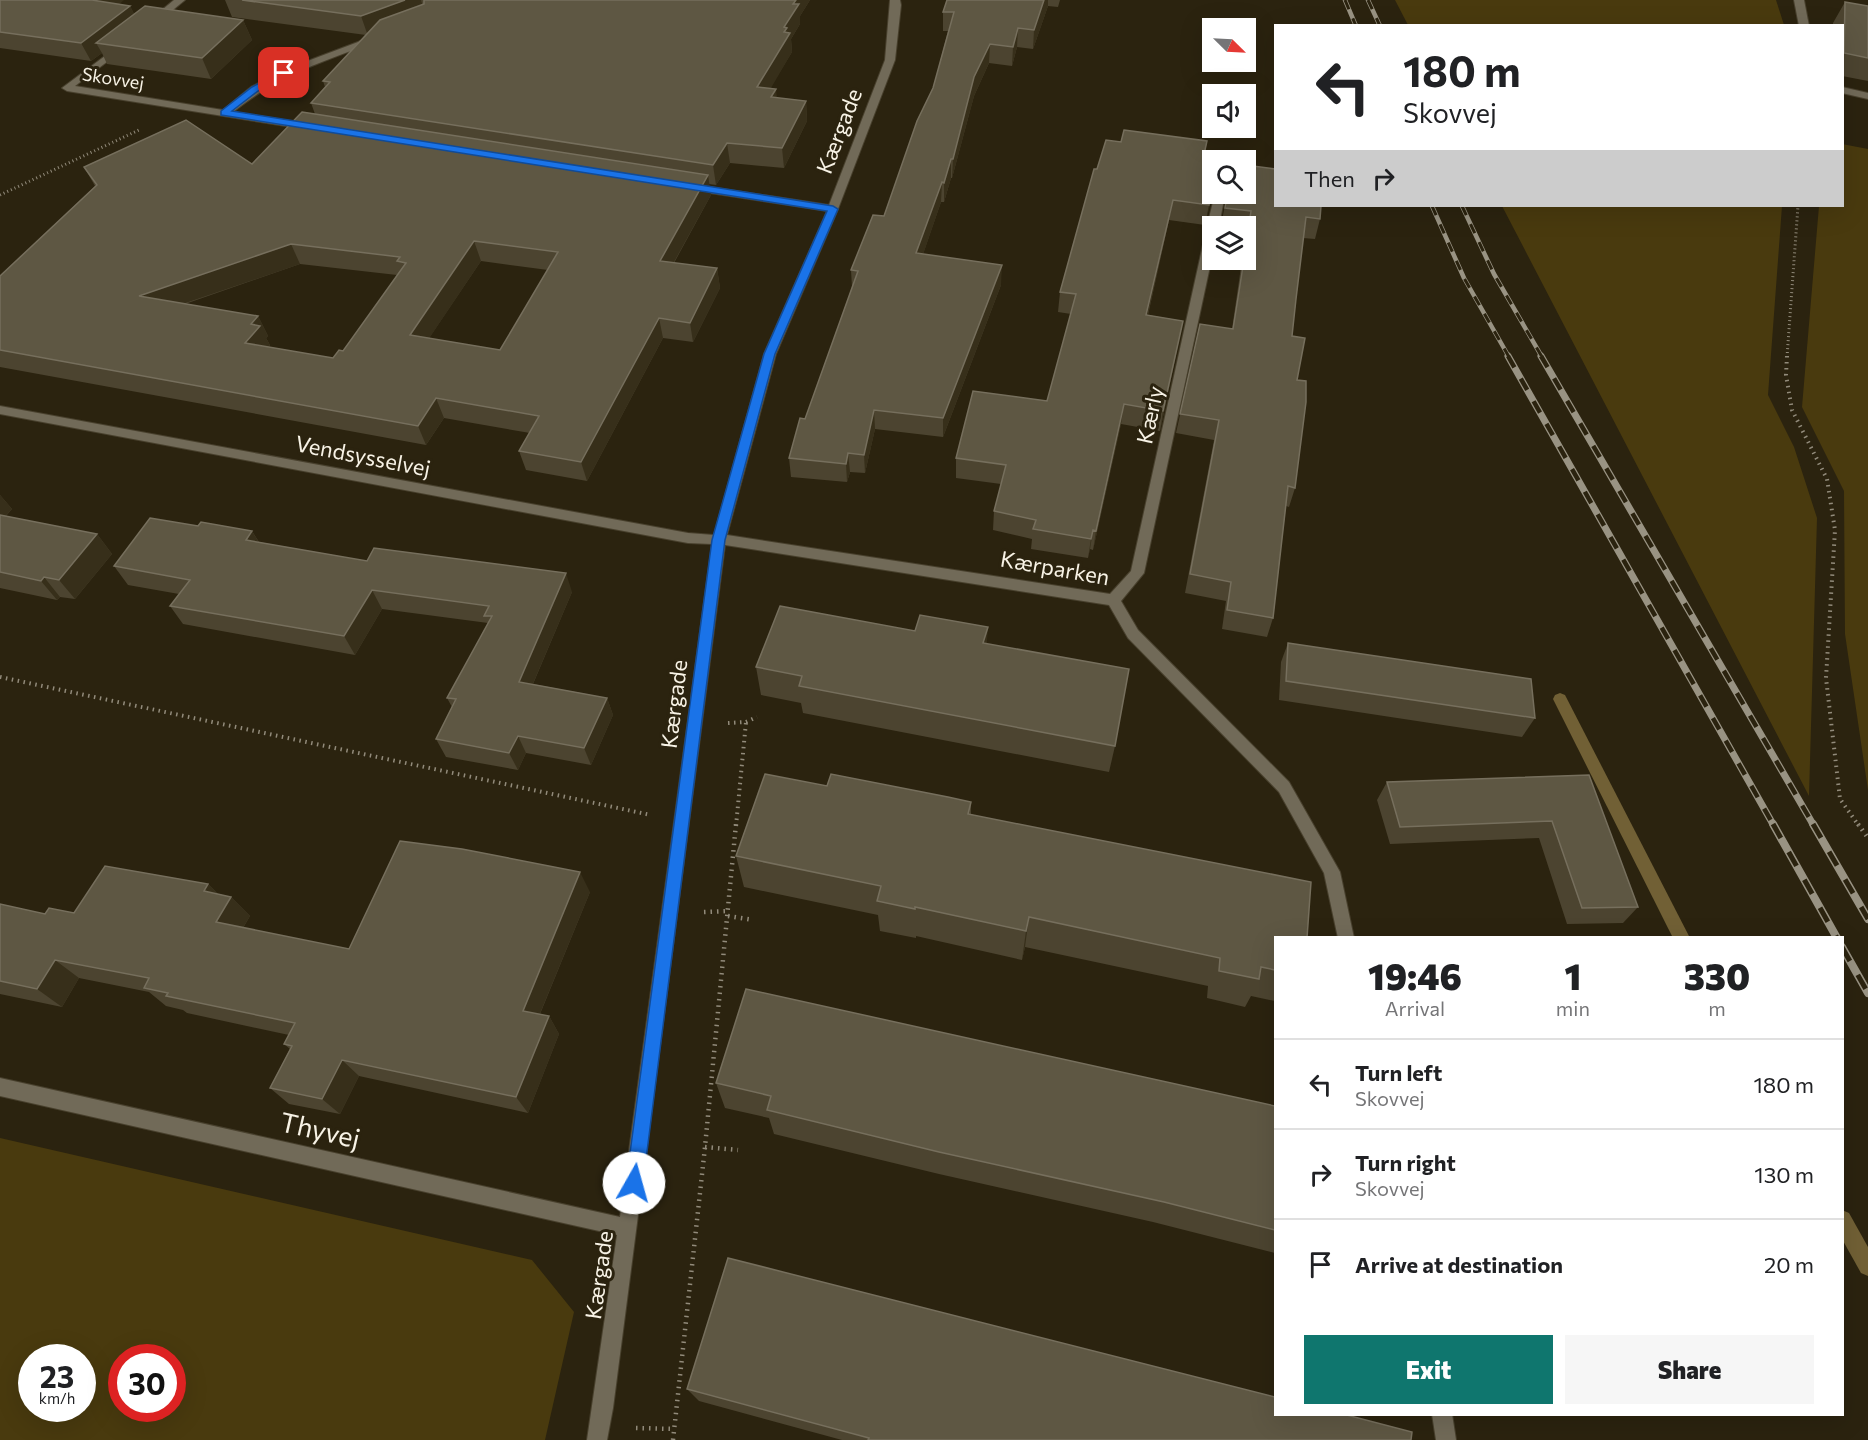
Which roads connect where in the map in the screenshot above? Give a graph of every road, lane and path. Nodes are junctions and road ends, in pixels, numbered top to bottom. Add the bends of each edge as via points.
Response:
1 (180, 0) edge
2 (895, 0) edge
3 (1799, 0) edge
4 (1804, 24) edge
5 (142, 30) edge
6 (382, 36) edge
7 (133, 37) edge
8 (1844, 90) edge
9 (1868, 96) edge
10 (225, 113) junction
11 (327, 129) edge
12 (683, 186) edge
13 (1798, 207) edge
14 (833, 209) junction
15 (1203, 270) edge
16 (0, 410) edge
17 (718, 540) junction
18 (1113, 600) junction
19 (0, 677) edge
20 (746, 722) dead end
21 (682, 821) junction
22 (1868, 838) edge
23 (728, 916) junction
24 (753, 920) dead end
25 (1347, 936) edge
26 (0, 1087) edge
27 (705, 1148) junction
28 (738, 1150) dead end
29 (628, 1228) junction
30 (1442, 1416) edge
31 (597, 1440) edge
32 (673, 1440) edge
33 (1446, 1440) edge

1 - 5 street
2 - 14 street, Kærgade via 890,60
3 - 4 street
6 - 10 street via 284,73 255,89
7 - 10 street, Skovvej via 67,88
8 - 9 street
10 - 11 street, Skovvej
12 - 14 street
13 - 22 path via 1786,375 1792,410 1827,479 1835,530 1826,678 1840,799
14 - 17 street, Kærgade via 770,354
15 - 18 street, Kærly via 1137,573
16 - 17 street, Vendsysselvej via 688,538
17 - 18 street, Kærparken
17 - 21 street, Kærgade
18 - 25 street, Kærparken via 1133,634 1284,787 1332,873
19 - 21 path
20 - 23 path
21 - 29 street, Kærgade
23 - 24 path
23 - 27 path
26 - 29 street, Thyvej
27 - 28 path
27 - 32 path
29 - 31 street, Kærgade
30 - 33 street

